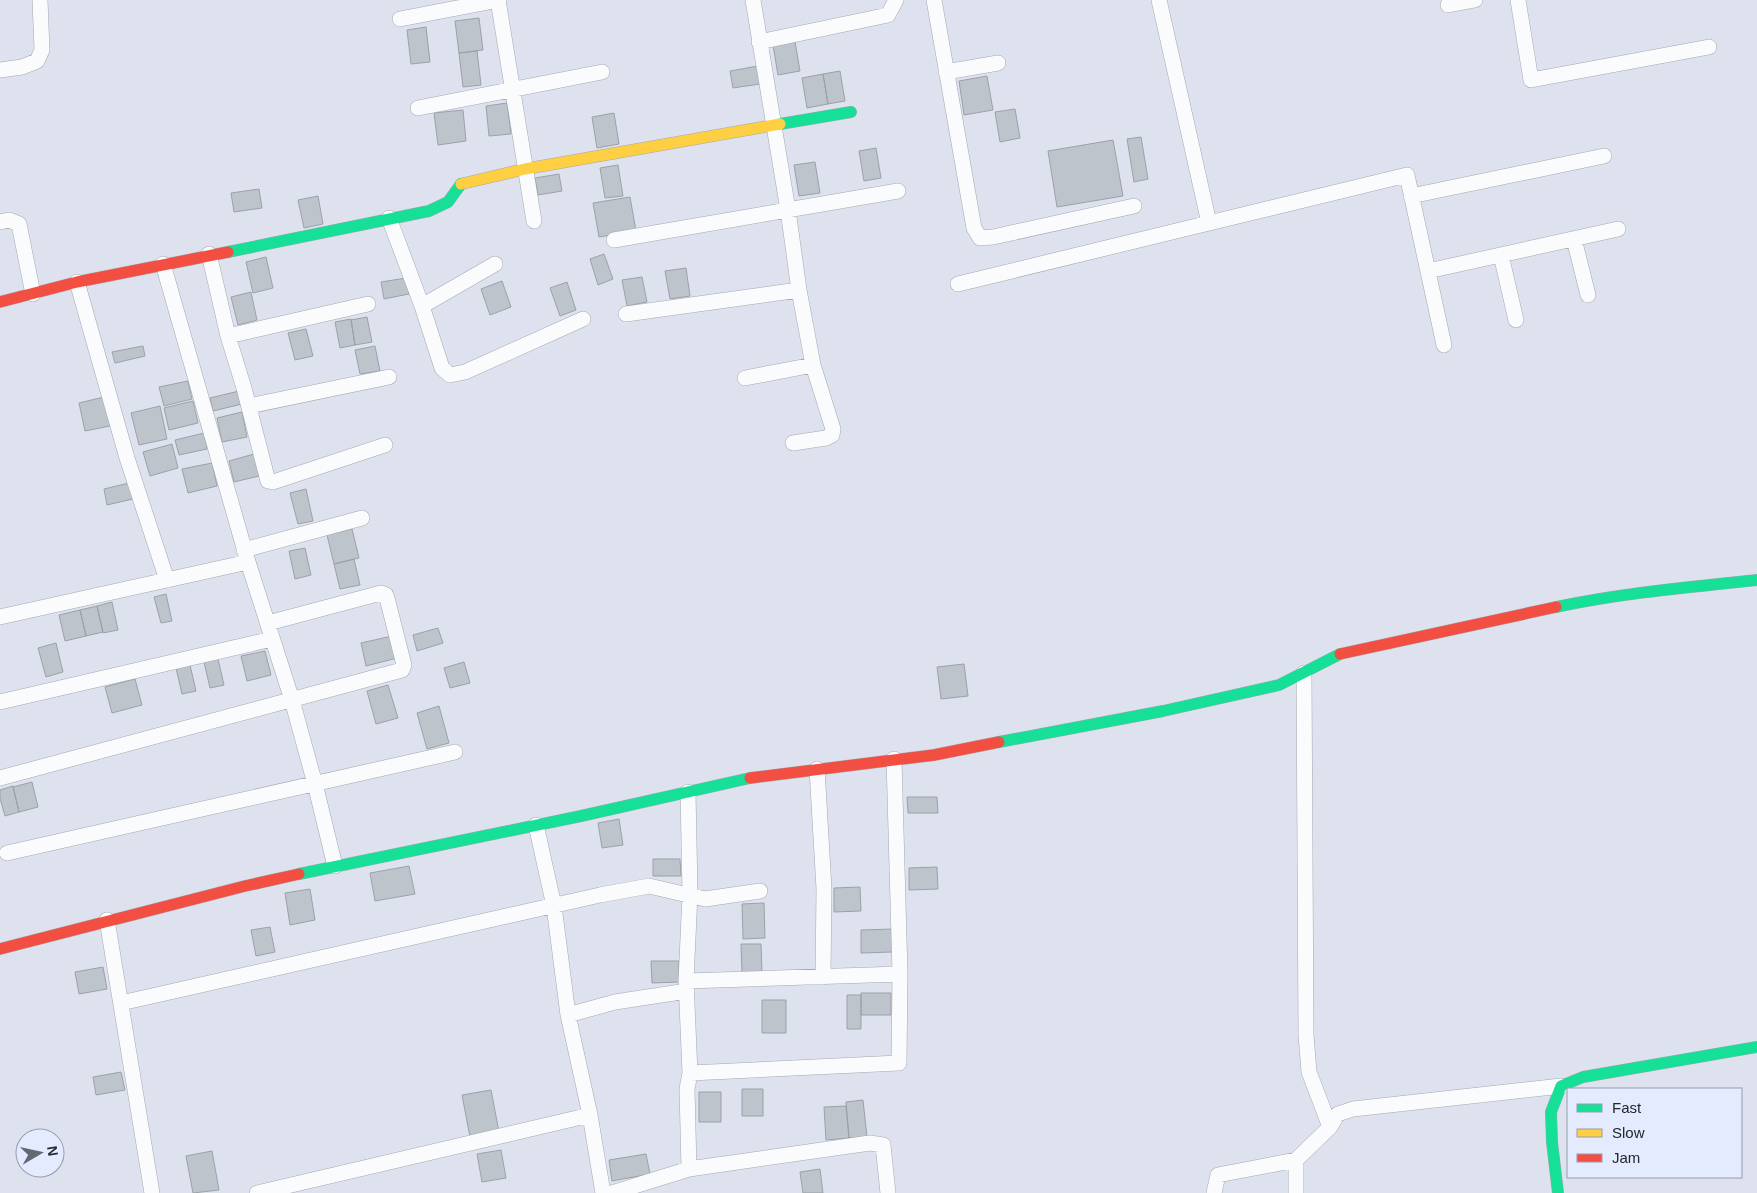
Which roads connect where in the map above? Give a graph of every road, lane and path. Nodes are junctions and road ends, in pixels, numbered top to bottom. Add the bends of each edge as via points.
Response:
1 (40, 0) edge
2 (498, 0) edge
3 (753, 0) edge
4 (896, 0) edge
5 (934, 0) edge
6 (1159, 0) edge
7 (1476, 0) edge
8 (1518, 0) edge
9 (1448, 5) dead end
10 (400, 19) dead end
11 (759, 42) junction
12 (1709, 46) dead end
13 (998, 63) dead end
14 (0, 70) edge
15 (602, 72) dead end
16 (946, 72) junction
17 (513, 90) junction
18 (418, 108) dead end
19 (851, 112) dead end
20 (774, 125) junction
21 (1604, 156) dead end
22 (525, 169) junction
23 (898, 191) dead end
24 (1411, 196) junction
25 (1134, 206) dead end
26 (788, 210) junction
27 (389, 218) junction
28 (534, 221) dead end
29 (0, 222) edge
30 (1209, 223) junction
31 (1618, 229) dead end
32 (1574, 239) junction
33 (614, 240) dead end
34 (209, 254) junction
35 (1501, 255) junction
36 (163, 264) junction
37 (495, 264) dead end
38 (1428, 272) junction
39 (77, 282) junction
40 (958, 284) dead end
41 (799, 290) junction
42 (32, 294) junction
43 (1588, 295) dead end
44 (0, 302) edge
45 (368, 304) dead end
46 (422, 306) junction
47 (626, 314) dead end
48 (583, 319) dead end
49 (1516, 320) dead end
50 (228, 336) junction
51 (1444, 345) dead end
52 (813, 365) junction
53 (389, 377) dead end
54 (745, 378) dead end
55 (249, 406) junction
56 (793, 443) dead end
57 (385, 445) dead end
58 (362, 518) dead end
59 (246, 556) junction
60 (167, 580) junction
61 (1757, 580) edge
62 (0, 617) edge
63 (268, 623) junction
64 (272, 639) junction
65 (1304, 673) junction
66 (292, 700) junction
67 (0, 702) edge
68 (455, 752) dead end
69 (894, 759) junction
70 (817, 769) junction
71 (0, 778) edge
72 (315, 784) junction
73 (688, 792) junction
74 (536, 825) junction
75 (7, 853) dead end
76 (335, 866) junction
77 (760, 891) dead end
78 (690, 894) junction
79 (554, 906) junction
80 (108, 920) junction
81 (0, 949) edge
82 (900, 974) junction
83 (823, 977) junction
84 (687, 986) junction
85 (121, 1003) junction
86 (568, 1015) junction
87 (1757, 1047) edge
88 (690, 1073) junction
89 (1561, 1086) junction
90 (590, 1115) junction
91 (1330, 1127) junction
92 (1296, 1160) junction
93 (689, 1169) junction
94 (152, 1193) edge
95 (257, 1193) edge
96 (603, 1193) edge
97 (612, 1193) edge
98 (888, 1193) edge
99 (1214, 1193) edge
100 (1296, 1193) edge
101 (1558, 1193) edge

1 - 14 street via 42,50 37,61
2 - 10 street
2 - 17 street
3 - 11 street
4 - 11 street via 888,15
5 - 16 street
6 - 30 street
7 - 9 street
8 - 12 street via 1531,80
11 - 20 street
13 - 16 street
15 - 17 street
16 - 25 street via 974,228 980,238
17 - 18 street
17 - 22 street
19 - 20 street
20 - 22 street
20 - 26 street
21 - 24 street
22 - 27 street via 460,184 448,202 429,211
22 - 28 street
23 - 26 street
24 - 30 street via 1407,175
24 - 38 street
26 - 33 street
26 - 41 street
27 - 34 street
27 - 46 street
29 - 42 street via 9,220 19,224
30 - 40 street
31 - 32 street
32 - 35 street
32 - 43 street
34 - 36 street
34 - 50 street
35 - 38 street
35 - 49 street
36 - 39 street
36 - 59 street
37 - 46 street
38 - 51 street
39 - 42 street
39 - 60 street via 127,458
41 - 47 street
41 - 52 street
42 - 44 street
45 - 50 street
46 - 48 street via 442,368 450,375 465,372
50 - 55 street
52 - 54 street
52 - 56 street via 833,422 832,435
53 - 55 street
55 - 57 street via 266,475 273,482
58 - 59 street
59 - 60 street
59 - 63 street
60 - 62 street
61 - 65 street via 1585,601 1336,655
63 - 64 street
63 - 66 street via 381,593 386,595 404,659 402,670
64 - 66 street
64 - 67 street
65 - 69 street via 1280,685 1163,711 934,755
65 - 91 street via 1306,1035 1309,1072
66 - 71 street
66 - 72 street
68 - 72 street
69 - 70 street
69 - 82 street
70 - 73 street via 738,780
70 - 83 street via 824,889
72 - 75 street
72 - 76 street
73 - 74 street
73 - 78 street
74 - 76 street
74 - 79 street
76 - 80 street
77 - 78 street via 705,899
78 - 79 street via 649,886
78 - 84 street
79 - 85 street
79 - 86 street
80 - 81 street
80 - 85 street
82 - 83 street
82 - 88 street via 899,1063
83 - 84 street
84 - 86 street
84 - 88 street
85 - 94 street
86 - 90 street
87 - 89 street via 1583,1077
88 - 93 street via 687,1088
89 - 91 street via 1353,1109 1338,1114
89 - 101 street via 1551,1112
90 - 95 street
90 - 96 street
91 - 92 street
92 - 99 street via 1218,1175
92 - 100 street
93 - 97 street
93 - 98 street via 870,1143 883,1145

